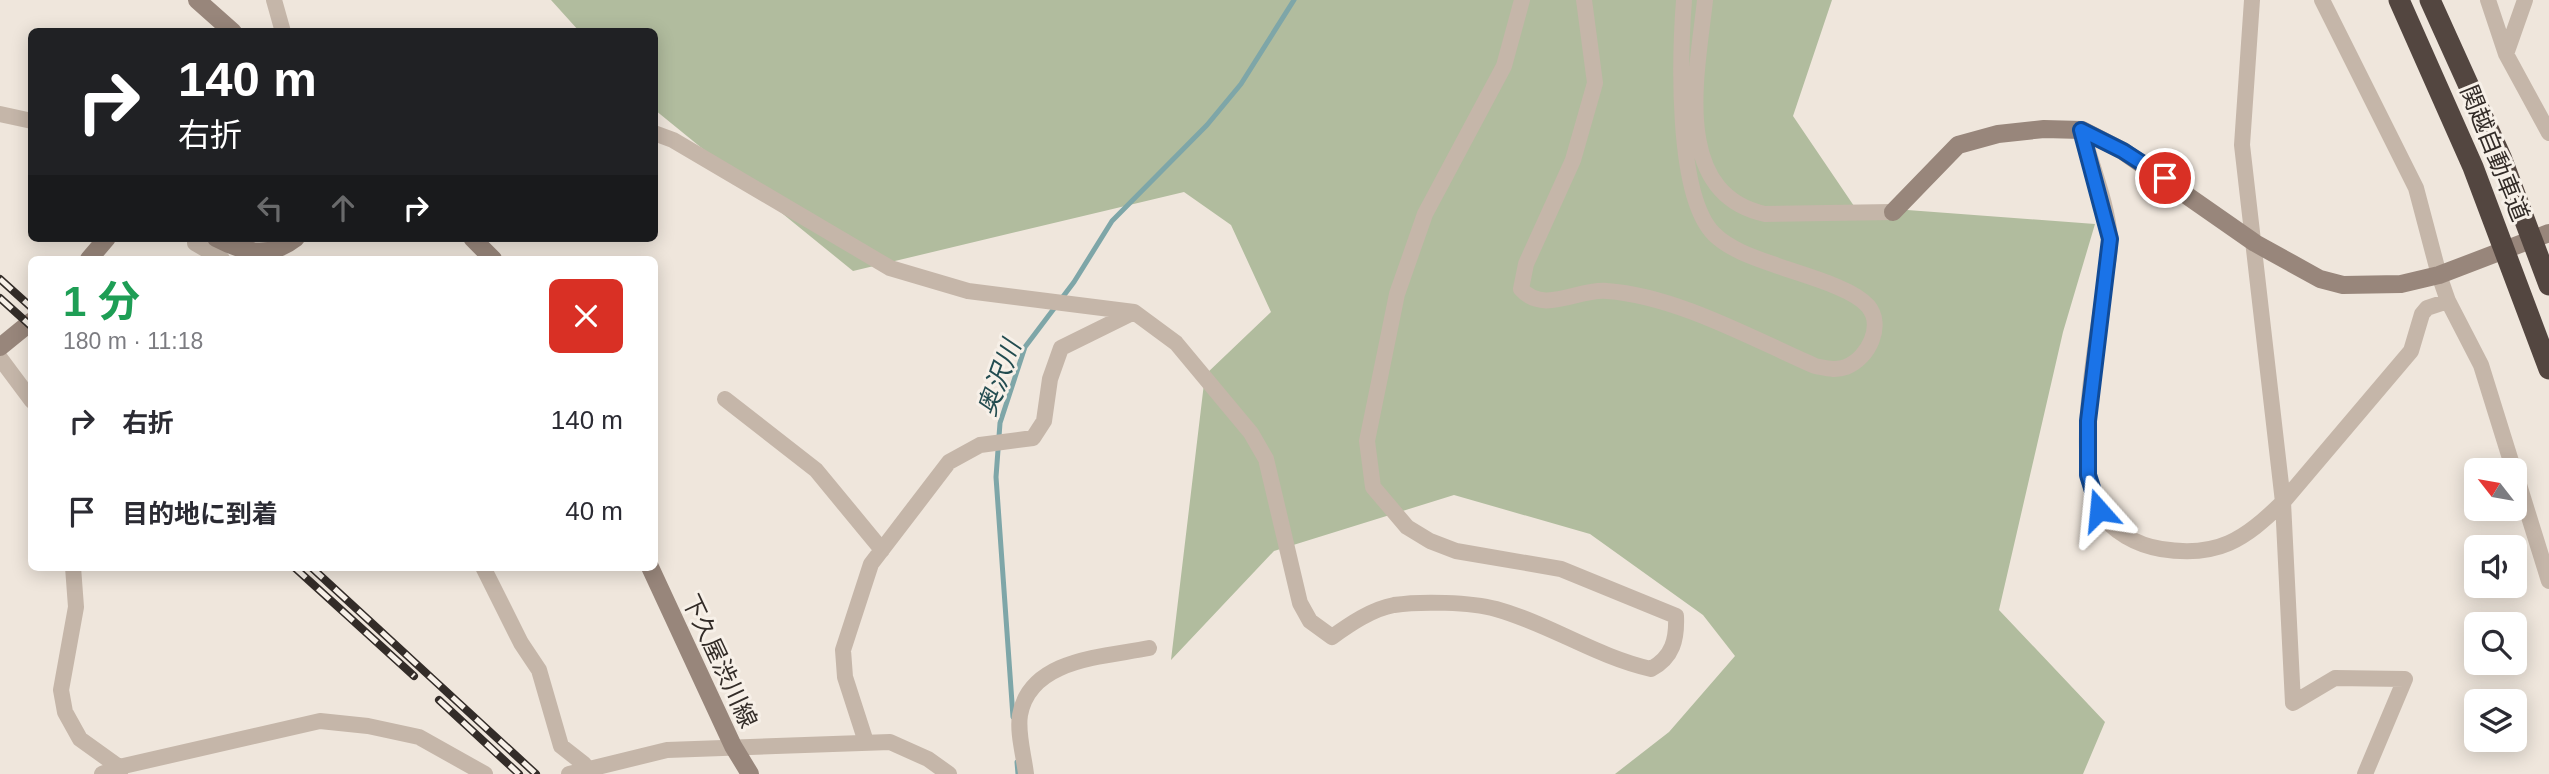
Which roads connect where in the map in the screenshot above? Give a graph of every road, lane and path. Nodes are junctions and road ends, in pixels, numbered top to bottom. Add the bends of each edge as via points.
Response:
1 (197, 0) edge
2 (274, 0) edge
3 (1522, 0) edge
4 (1584, 0) edge
5 (1684, 0) edge
6 (1705, 0) edge
7 (2252, 0) edge
8 (2322, 0) edge
9 (2399, 0) edge
10 (2430, 0) edge
11 (2488, 0) edge
12 (2525, 0) edge
13 (228, 28) edge
14 (283, 28) edge
15 (2506, 54) junction
16 (0, 114) edge
17 (28, 120) edge
18 (2081, 130) junction
19 (2549, 133) edge
20 (658, 134) edge
21 (1893, 212) joint
22 (2549, 233) edge
23 (104, 242) edge
24 (195, 242) edge
25 (225, 242) edge
26 (290, 242) edge
27 (476, 242) edge
28 (2255, 243) junction
29 (92, 256) edge
30 (217, 256) edge
31 (490, 256) edge
32 (2447, 272) junction
33 (2549, 285) edge
34 (2448, 301) junction
35 (1134, 312) junction
36 (28, 324) edge
37 (1, 347) edge
38 (2549, 369) edge
39 (28, 394) edge
40 (725, 399) dead end
41 (2511, 458) edge
42 (2283, 502) junction
43 (2527, 510) edge
44 (882, 550) junction
45 (73, 571) edge
46 (485, 571) edge
47 (652, 571) edge
48 (2549, 581) edge
49 (1149, 648) dead end
50 (866, 742) junction
51 (733, 746) junction
52 (120, 770) edge
53 (586, 770) junction
54 (102, 774) edge
55 (485, 774) edge
56 (569, 774) edge
57 (750, 774) edge
58 (949, 774) edge
59 (1026, 774) edge
60 (2365, 774) edge

1 - 13 street
2 - 14 street
3 - 35 street via 1504,66 1425,214 1397,294 1367,441 1373,487 1407,527 1430,541 1456,551 1561,569 1676,617 1677,639 1662,663 1651,669 1621,662 1495,608 1456,604 1393,605 1356,620 1332,637 1310,621 1300,603 1266,458 1251,433 1176,343
4 - 5 street via 1595,83 1573,160 1526,264 1521,289 1536,301 1599,290 1630,292 1667,303 1815,366 1834,370 1849,366 1863,354 1875,333 1876,320 1867,305 1838,289 1745,254 1714,235 1702,218 1682,115
6 - 21 street via 1693,89 1695,125 1702,159 1717,183 1746,210 1765,214
7 - 28 street via 2242,120
8 - 32 street via 2416,188
9 - 38 highway, 関越自動車道 via 2473,167
10 - 33 highway, 関越自動車道 via 2501,157
11 - 15 street
12 - 15 street
15 - 19 street
16 - 17 street
18 - 21 street via 2014,132 1958,145
18 - 28 street via 2165,178
18 - 42 street via 2110,239 2088,421 2088,475 2099,510 2113,529 2147,547 2178,552 2223,547 2242,538
20 - 35 street via 890,268 968,291
22 - 32 street
23 - 29 street
24 - 30 street
25 - 26 street via 249,253 274,252
27 - 31 street
28 - 32 street via 2320,279 2343,285 2401,284
28 - 42 street
32 - 34 street
34 - 41 street via 2481,365
34 - 42 street via 2422,314 2411,351
35 - 44 street via 1061,348 1050,379 1044,422 1033,438 979,445 949,462
36 - 37 street
37 - 39 street
40 - 44 street via 816,470
42 - 60 street via 2293,703 2335,678 2405,679
43 - 48 street
44 - 50 street via 871,564 843,650 845,677
45 - 52 street via 75,607 61,690 65,712 80,739
46 - 53 street via 539,670 561,746
47 - 51 street, 下久屋渋川線
49 - 59 street via 1063,665 1032,687 1020,715
50 - 51 street
50 - 58 street via 890,742
51 - 53 street via 667,750
51 - 57 street, 下久屋渋川線
52 - 54 street
52 - 55 street via 320,721 419,737
53 - 56 street

